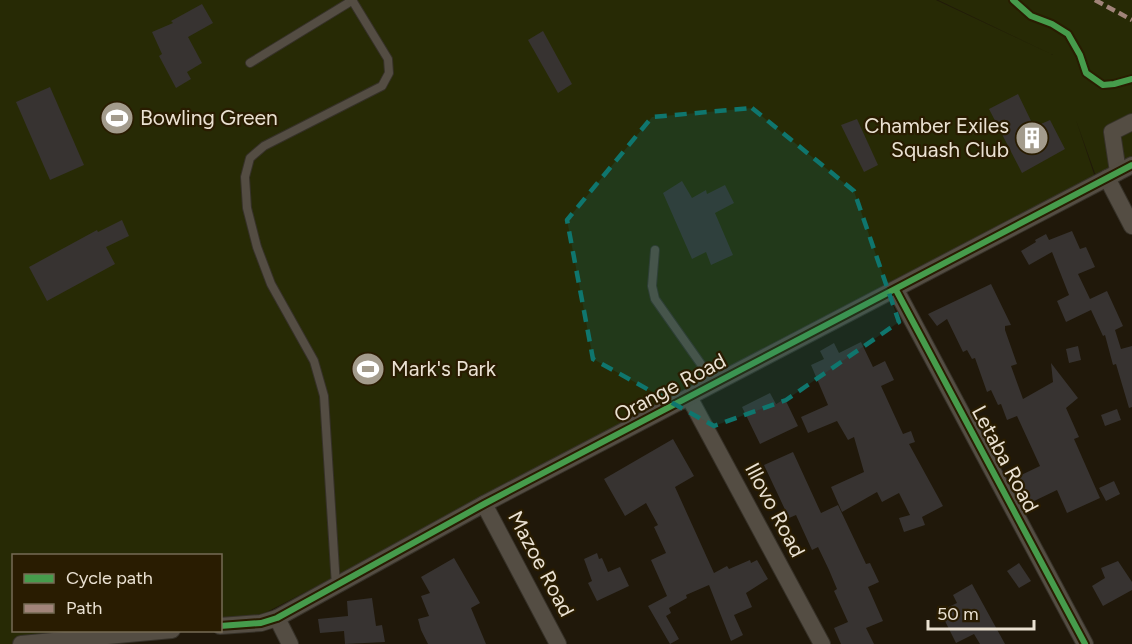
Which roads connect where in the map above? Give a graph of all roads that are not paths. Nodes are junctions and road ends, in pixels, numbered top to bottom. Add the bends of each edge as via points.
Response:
1 (352, 0) edge
2 (250, 63) dead end
3 (1132, 122) edge
4 (1119, 172) edge
5 (1132, 226) edge
6 (655, 250) dead end
7 (896, 290) junction
8 (715, 384) junction
9 (689, 397) junction
10 (484, 504) junction
11 (336, 586) junction
12 (277, 618) junction
13 (222, 626) edge
14 (152, 632) edge
15 (42, 643) edge
16 (21, 644) edge
17 (290, 644) edge
18 (558, 644) edge
19 (822, 644) edge
20 (1085, 644) edge

1 - 2 lane
1 - 11 lane via 388,59 388,73 382,86 264,146 250,158 245,177 247,208 257,247 271,284 314,361 324,396
3 - 4 street via 1112,132
4 - 5 street
4 - 7 street, Orange Road
6 - 8 lane via 655,299
7 - 8 street, Orange Road
7 - 20 street, Letaba Road
8 - 9 street, Orange Road
9 - 10 street, Orange Road
9 - 19 street, Illovo Road
10 - 11 street, Orange Road
10 - 18 street, Mazoe Road
11 - 12 street, Orange Road
12 - 13 street, Orange Road
12 - 17 street
14 - 15 street
15 - 16 street

